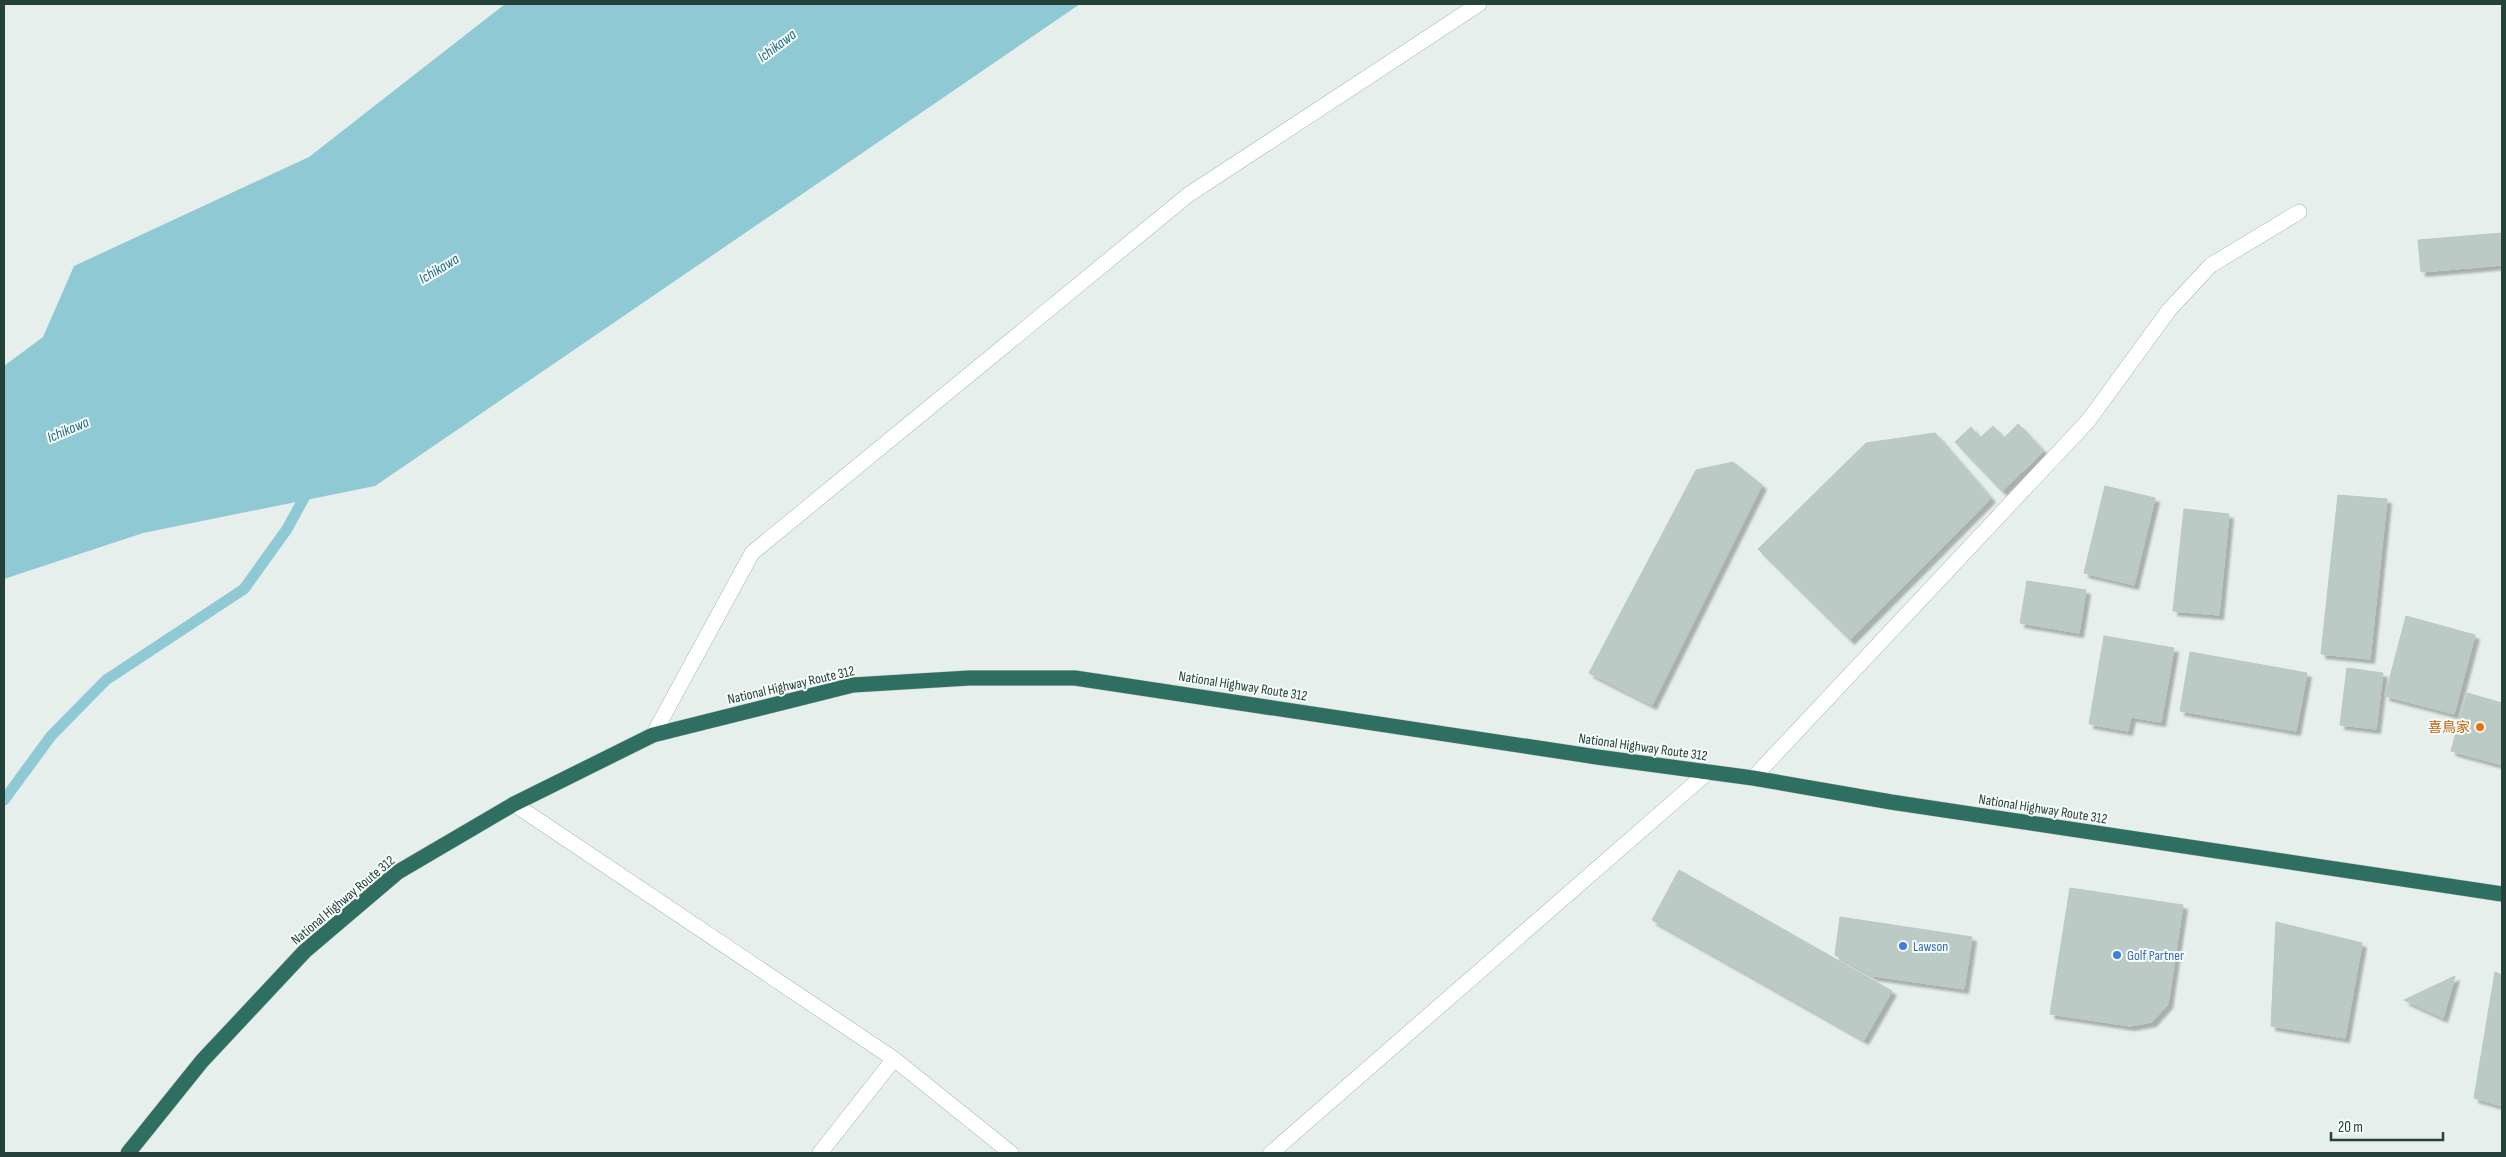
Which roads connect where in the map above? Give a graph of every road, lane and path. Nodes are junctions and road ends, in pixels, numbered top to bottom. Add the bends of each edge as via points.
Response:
1 (1479, 4) edge
2 (2299, 212) dead end
3 (653, 736) junction
4 (1708, 772) junction
5 (1753, 778) junction
6 (514, 804) junction
7 (2502, 894) edge
8 (894, 1059) junction
9 (128, 1153) edge
10 (820, 1153) edge
11 (1011, 1153) edge
12 (1271, 1153) edge

1 - 3 street via 1188,195 752,553
2 - 5 street via 2211,265 2169,310 2088,421
3 - 4 highway, National Highway Route 312 via 853,685 969,678 1076,678
3 - 6 highway, National Highway Route 312
4 - 5 highway, National Highway Route 312
4 - 12 street
5 - 7 highway, National Highway Route 312 via 1891,802
6 - 8 street
6 - 9 highway, National Highway Route 312 via 398,872 305,951 202,1061
8 - 10 street
8 - 11 street

